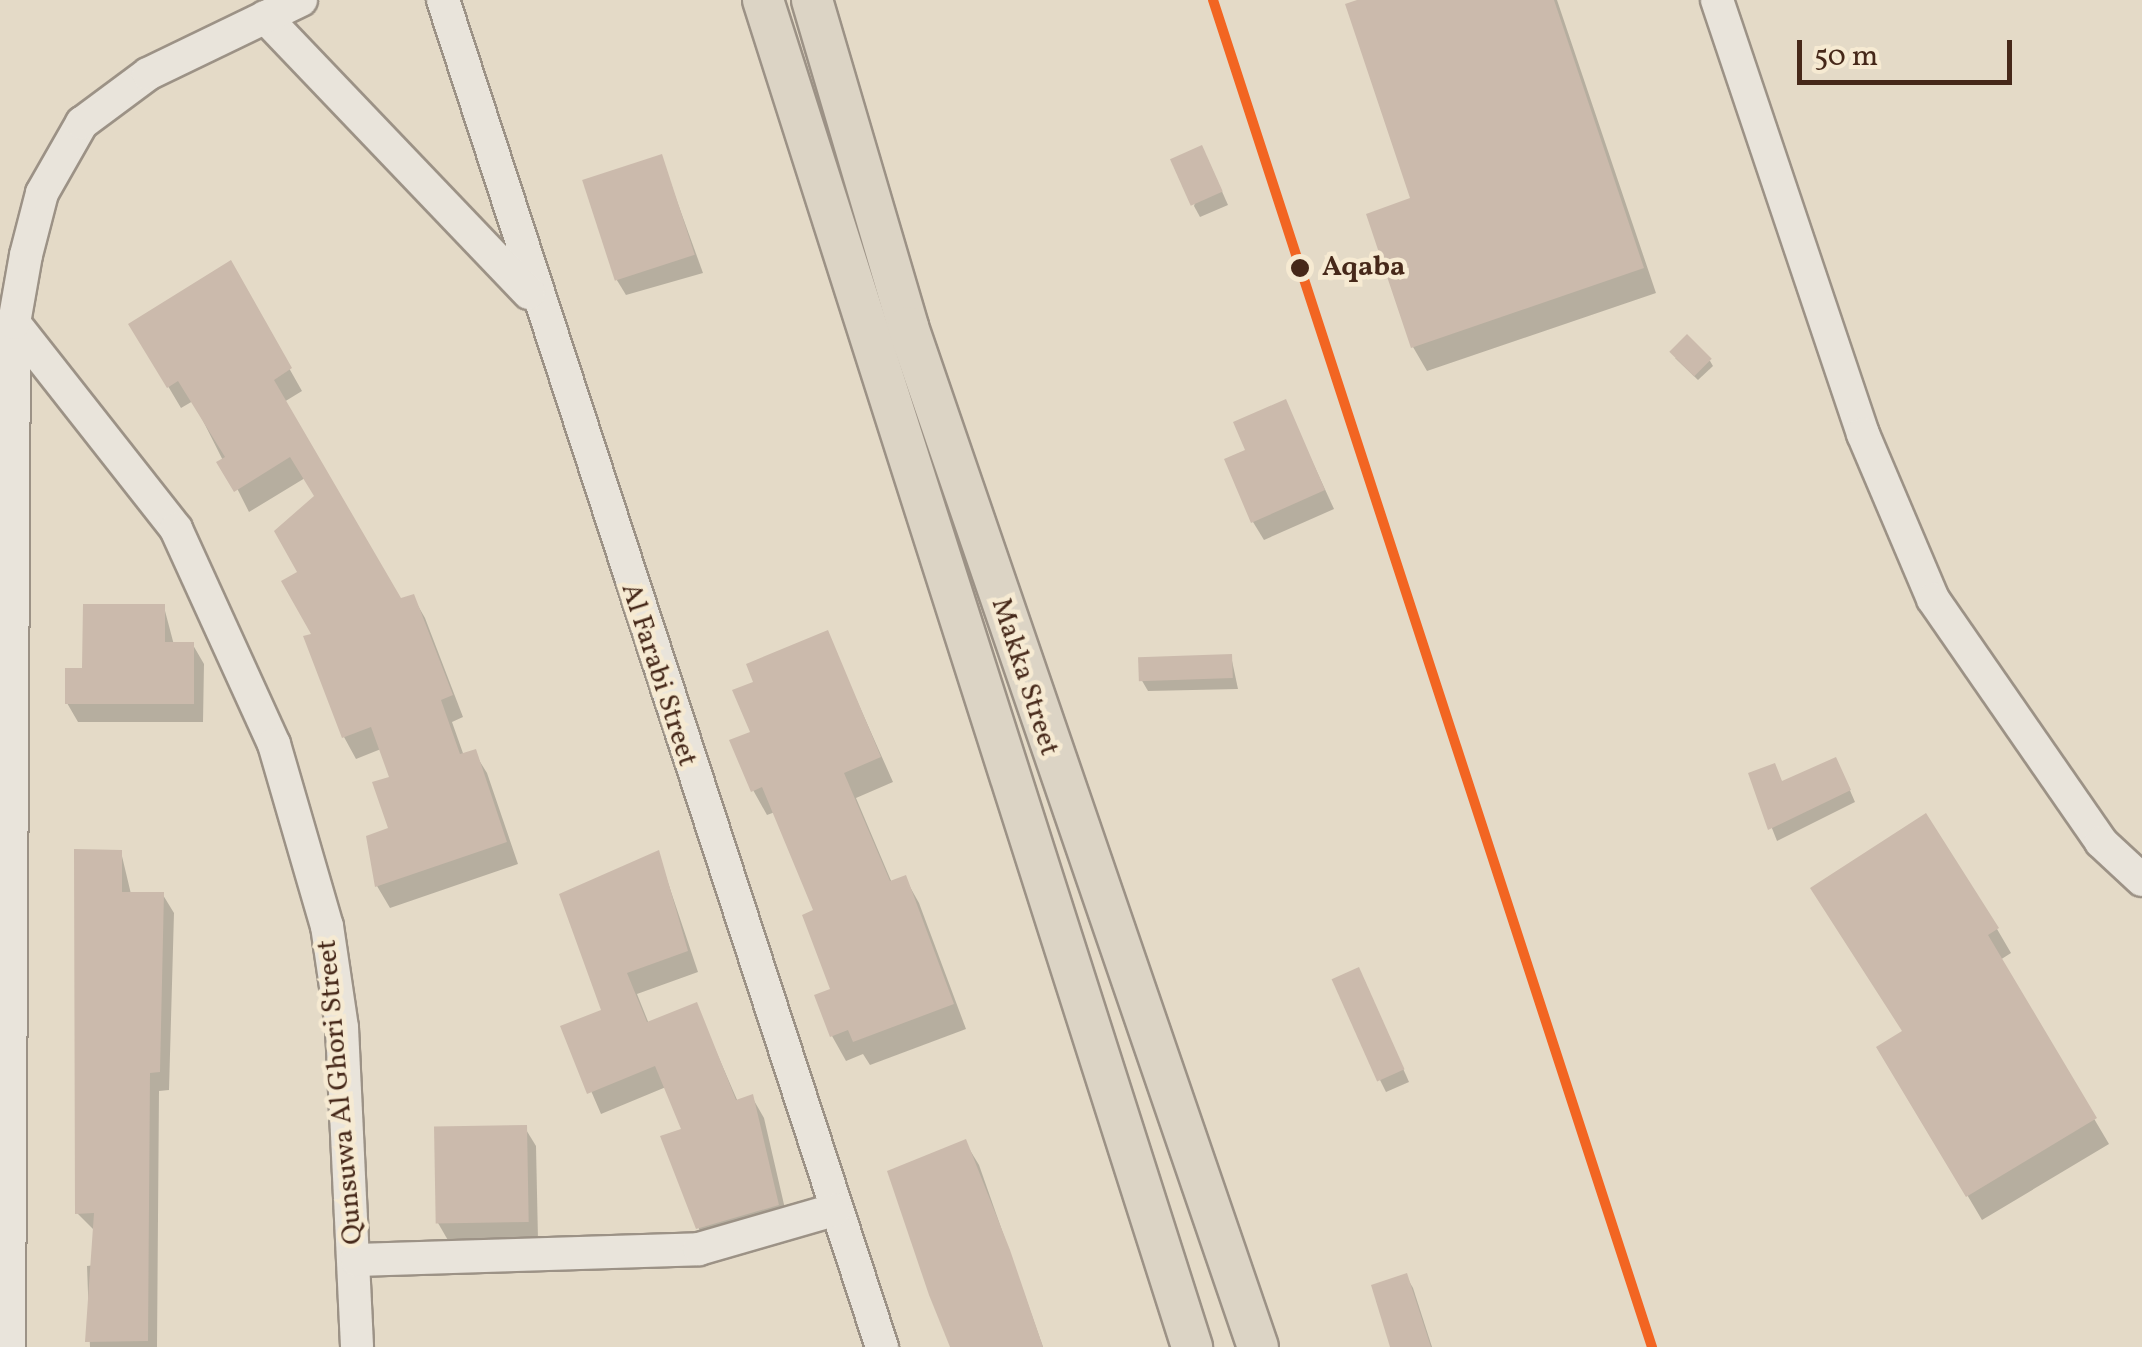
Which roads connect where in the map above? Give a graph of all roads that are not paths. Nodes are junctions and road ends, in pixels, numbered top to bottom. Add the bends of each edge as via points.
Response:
1 (301, 0) edge
2 (443, 0) edge
3 (763, 0) edge
4 (812, 0) edge
5 (1717, 0) edge
6 (265, 16) junction
7 (535, 300) junction
8 (14, 323) junction
9 (2142, 880) edge
10 (834, 1210) junction
11 (5, 1227) edge
12 (356, 1260) junction
13 (9, 1347) edge
14 (357, 1347) edge
15 (882, 1347) edge
16 (1192, 1347) edge
17 (1258, 1347) edge

1 - 6 street
2 - 7 street, Al Farabi Street
3 - 16 main road, Makka Street
4 - 17 main road, Makka Street via 908,328
5 - 9 street via 1864,434 1933,599 2100,842
6 - 7 street
6 - 8 street via 148,74 82,123 42,194
7 - 10 street, Al Farabi Street
8 - 11 street
8 - 12 street, Qunsuwa Al Ghori Street via 176,530 274,744 326,926
10 - 12 street via 699,1249
10 - 15 street, Al Farabi Street
11 - 13 street
12 - 14 street, Qunsuwa Al Ghori Street

